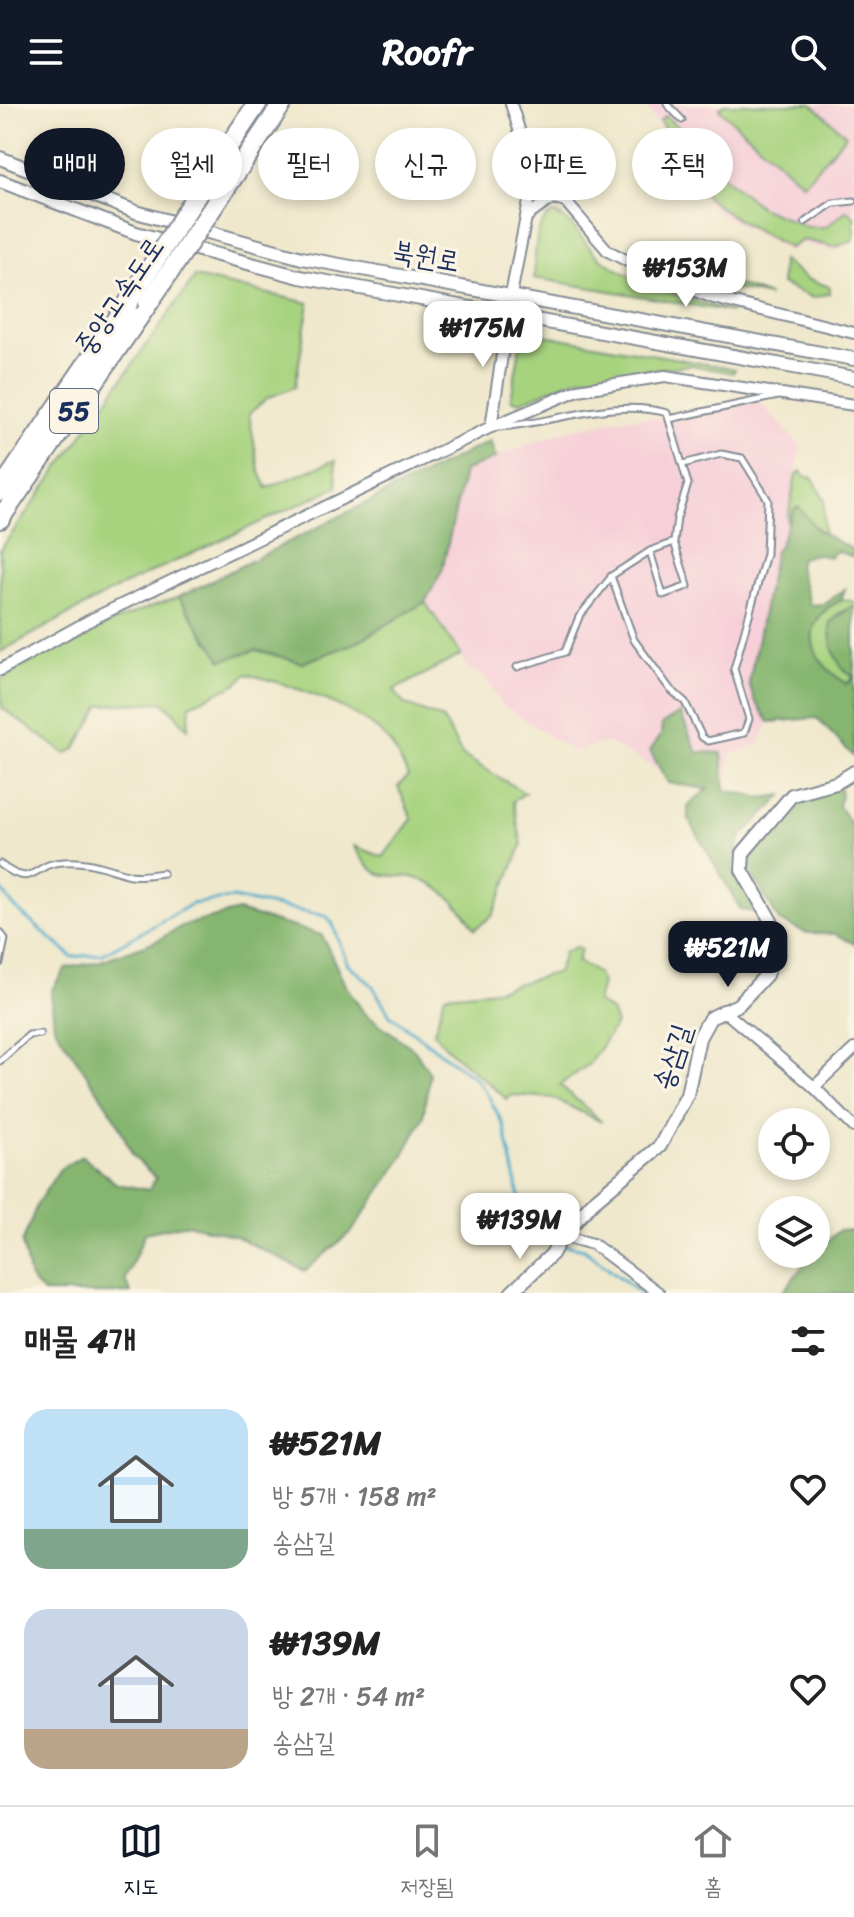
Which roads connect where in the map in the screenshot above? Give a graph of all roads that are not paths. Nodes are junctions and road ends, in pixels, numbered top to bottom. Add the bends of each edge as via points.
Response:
1 (257, 104) edge
2 (282, 104) edge
3 (511, 104) edge
4 (667, 104) edge
5 (682, 120) dead end
6 (519, 128) edge
7 (0, 158) edge
8 (0, 181) edge
9 (529, 200) edge
10 (565, 201) joint
11 (854, 201) edge
12 (526, 217) junction
13 (805, 222) dead end
14 (511, 295) junction
15 (508, 316) junction
16 (854, 333) edge
17 (854, 359) edge
18 (854, 378) edge
19 (789, 394) junction
20 (854, 405) edge
21 (669, 419) junction
22 (491, 427) junction
23 (683, 464) junction
24 (0, 491) edge
25 (0, 519) edge
26 (674, 542) junction
27 (650, 551) junction
28 (611, 576) junction
29 (517, 667) dead end
30 (0, 670) edge
31 (854, 772) edge
32 (0, 864) edge
33 (163, 873) dead end
34 (0, 932) edge
35 (0, 963) edge
36 (723, 1010) junction
37 (40, 1034) dead end
38 (854, 1049) edge
39 (0, 1061) edge
40 (814, 1087) junction
41 (854, 1127) edge
42 (561, 1237) junction
43 (511, 1293) edge
44 (659, 1293) edge

1 - 24 highway, 중앙고속도로 / 55, bridge
2 - 25 highway, 중앙고속도로 / 55, bridge
3 - 6 street
4 - 5 lane
7 - 14 street, 북원로 via 136,212 302,258
8 - 15 street, 북원로 via 136,233 300,277
9 - 12 street
10 - 12 street via 552,198
10 - 16 street via 608,251 663,279 714,298
11 - 13 lane via 833,203
12 - 14 street
14 - 15 street
14 - 17 street, 북원로
15 - 18 street, 북원로
15 - 22 street
19 - 20 street
19 - 21 lane
19 - 22 street via 665,376 635,378 578,390
21 - 22 lane via 667,413 648,408 620,408
21 - 23 lane
22 - 30 street via 94,618
23 - 26 lane via 688,484
23 - 28 lane via 721,454 742,458 768,500 766,554 734,669 749,719 744,733 708,741 702,737 685,702 634,640
26 - 27 lane
26 - 27 lane via 688,586 663,595
27 - 28 lane
28 - 29 lane via 579,617 565,652
31 - 36 street, 송삼길 via 836,783 792,795 743,853 742,870 777,942 766,975 738,1005
32 - 33 lane via 16,877 28,877 58,862 95,862 134,876
34 - 35 lane via 5,939
36 - 40 street
36 - 42 street, 송삼길 via 710,1018 699,1038 687,1095 660,1146 592,1203
37 - 39 lane via 29,1035
38 - 40 street
40 - 41 street
42 - 43 street, 송삼길
42 - 44 street via 593,1244

